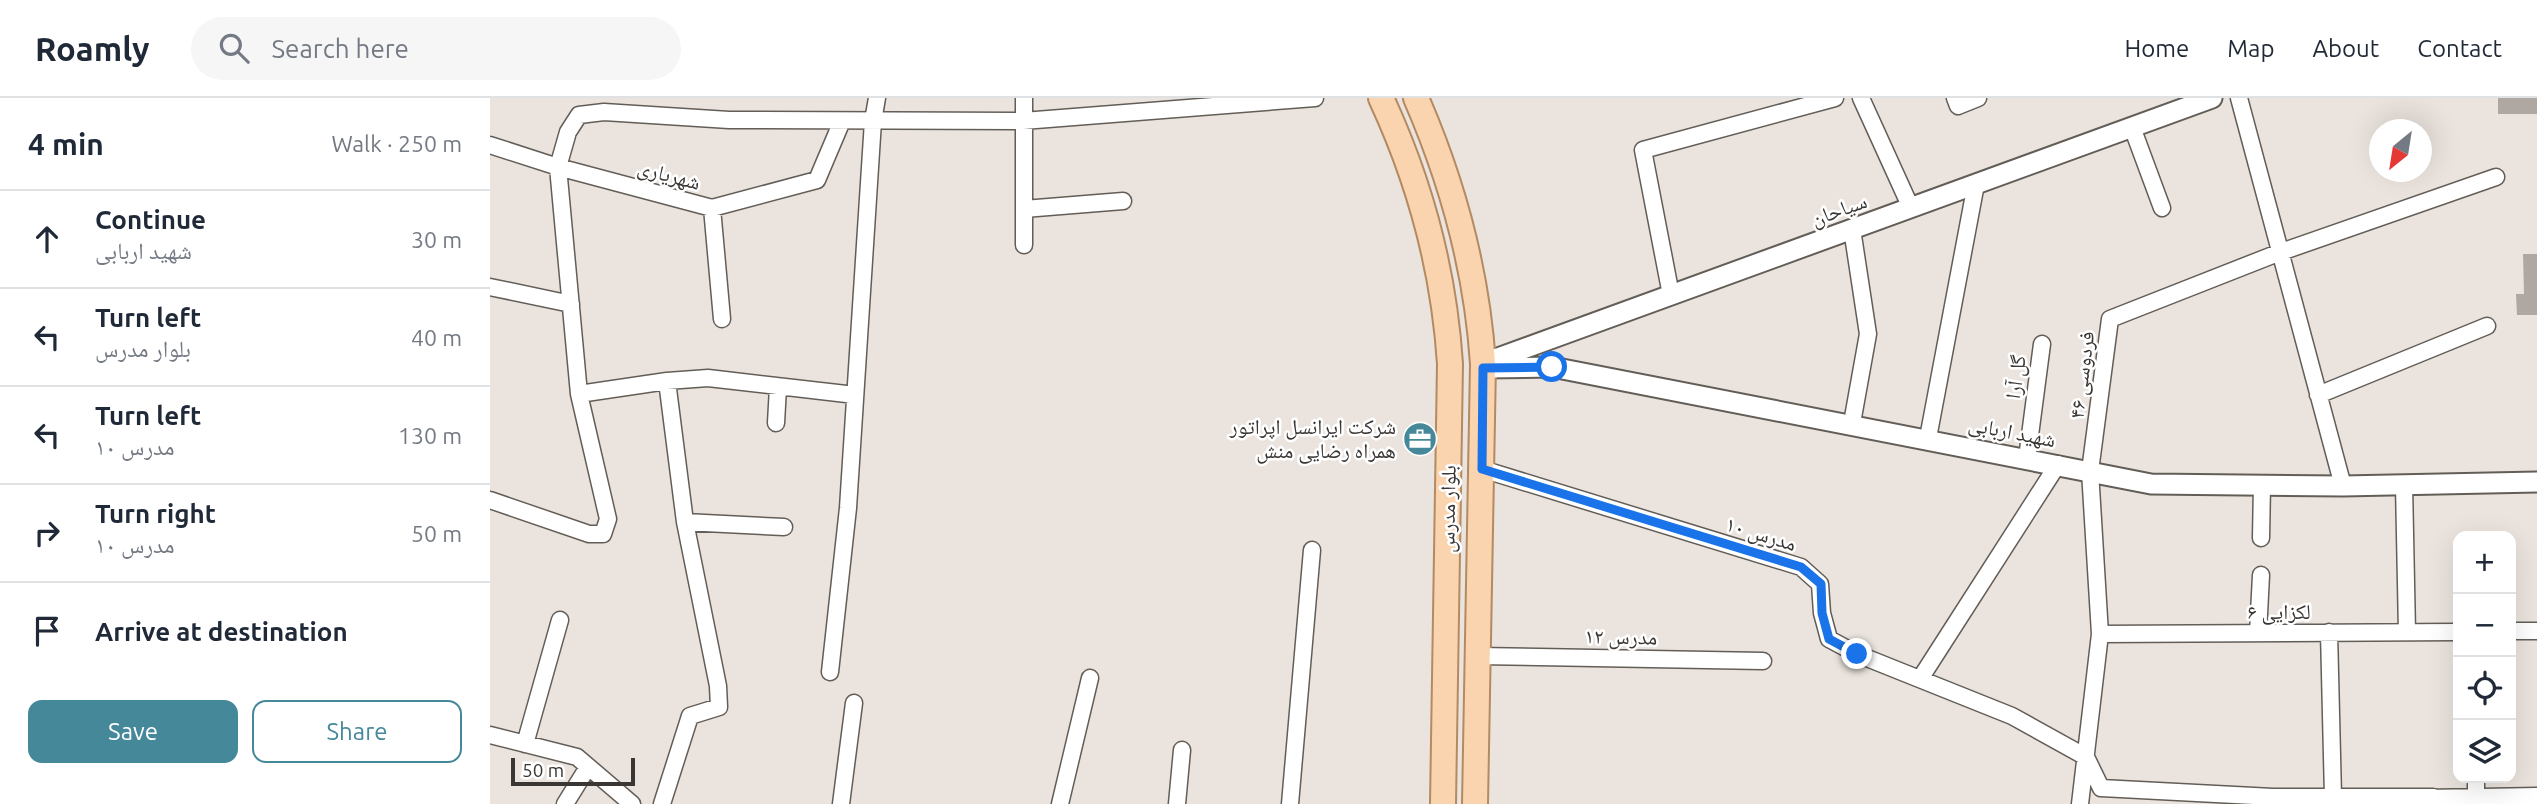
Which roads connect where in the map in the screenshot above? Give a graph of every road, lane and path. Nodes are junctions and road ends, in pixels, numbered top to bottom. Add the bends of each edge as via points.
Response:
1 (877, 98) edge
2 (1024, 98) edge
3 (1315, 98) edge
4 (1381, 98) edge
5 (1416, 98) edge
6 (1835, 98) edge
7 (1861, 98) edge
8 (1955, 98) edge
9 (1978, 98) edge
10 (2212, 98) edge
11 (2239, 98) edge
12 (603, 105) edge
13 (842, 121) junction
14 (873, 121) junction
15 (1023, 121) junction
16 (2132, 127) junction
17 (490, 145) edge
18 (558, 167) junction
19 (2496, 177) dead end
20 (1976, 184) junction
21 (1123, 201) dead end
22 (712, 208) junction
23 (1911, 208) junction
24 (2162, 208) dead end
25 (1024, 209) junction
26 (1852, 229) junction
27 (1024, 245) dead end
28 (2278, 253) junction
29 (490, 287) edge
30 (1671, 295) junction
31 (571, 304) junction
32 (722, 319) dead end
33 (2487, 327) dead end
34 (2042, 344) dead end
35 (1532, 346) junction
36 (1483, 366) junction
37 (1535, 367) junction
38 (667, 381) junction
39 (778, 387) junction
40 (579, 394) junction
41 (855, 395) junction
42 (2318, 395) junction
43 (776, 423) dead end
44 (1852, 423) junction
45 (1928, 438) junction
46 (2026, 458) junction
47 (2058, 464) junction
48 (1482, 469) junction
49 (2090, 471) junction
50 (2537, 482) edge
51 (2262, 485) junction
52 (2404, 485) junction
53 (2343, 486) junction
54 (490, 500) edge
55 (685, 522) junction
56 (784, 527) dead end
57 (2261, 538) dead end
58 (1312, 550) dead end
59 (2261, 575) dead end
60 (560, 620) dead end
61 (2516, 631) edge
62 (2537, 631) edge
63 (2329, 632) junction
64 (2407, 632) junction
65 (2453, 632) edge
66 (2258, 633) junction
67 (2100, 634) junction
68 (1478, 656) junction
69 (1763, 661) dead end
70 (830, 672) dead end
71 (1090, 678) dead end
72 (1920, 679) junction
73 (854, 703) dead end
74 (490, 736) edge
75 (526, 744) junction
76 (1182, 750) dead end
77 (2086, 757) junction
78 (588, 767) junction
79 (2476, 783) edge
80 (2476, 796) junction
81 (2537, 796) edge
82 (2333, 797) junction
83 (2433, 797) junction
84 (565, 804) edge
85 (632, 804) edge
86 (662, 804) edge
87 (841, 804) edge
88 (1060, 804) edge
89 (1177, 804) edge
90 (1290, 804) edge
91 (1443, 804) edge
92 (1475, 804) edge
93 (2080, 804) edge
94 (2411, 804) edge

1 - 14 street
2 - 15 street
3 - 15 street
4 - 91 main road, بلوار مدرس via 1423,201 1447,311
5 - 36 main road, بلوار مدرس via 1468,247 1479,306
6 - 30 street via 1643,150
7 - 23 street
8 - 9 street via 1958,106
10 - 16 street, سیاحان
11 - 28 street
12 - 13 street via 729,120
12 - 18 street via 579,115 568,132
13 - 14 street
13 - 22 street, شهریاری via 817,180
14 - 15 street
14 - 41 street
15 - 25 street
16 - 20 street, سیاحان
16 - 24 street
17 - 18 street, شهریاری
18 - 22 street, شهریاری
18 - 31 street
19 - 28 street, فردوسی ۴۶
20 - 23 street, سیاحان
20 - 45 street
21 - 25 street
22 - 32 street
23 - 26 street, سیاحان
25 - 27 street
26 - 30 street, سیاحان
26 - 44 street via 1868,334
28 - 42 street
28 - 49 street, فردوسی ۴۶ via 2110,319
29 - 31 street
30 - 35 street, سیاحان
31 - 40 street
33 - 42 street
34 - 46 street, گل آرا
35 - 36 street, سیاحان
35 - 37 street
36 - 37 street, شهید اربابی
36 - 48 main road, بلوار مدرس
37 - 44 street, شهید اربابی
38 - 39 street via 708,378
38 - 40 street
38 - 55 street
39 - 41 street
39 - 43 street
40 - 54 street via 608,519 603,534 589,534
41 - 70 street
42 - 53 street
44 - 45 street, شهید اربابی
45 - 46 street, شهید اربابی
46 - 47 street, شهید اربابی
47 - 49 street, شهید اربابی
47 - 72 street
48 - 68 main road, بلوار مدرس
48 - 72 street, مدرس ۱۰ via 1801,567 1821,584 1829,639
49 - 51 street, شهید اربابی via 2151,484
49 - 67 street, فردوسی ۴۶
50 - 52 street, شهید اربابی
51 - 53 street, شهید اربابی
51 - 57 street
52 - 53 street, شهید اربابی
52 - 64 street
55 - 56 street
55 - 86 street via 719,707 690,716
58 - 90 street
59 - 66 street
60 - 75 street
61 - 62 street
63 - 64 street, لکزایی ۶
63 - 66 street, لکزایی ۶
63 - 82 street
64 - 65 street, لکزایی ۶
66 - 67 street, لکزایی ۶
67 - 77 street, فردوسی ۴۶
68 - 69 street, مدرس ۱۲
68 - 92 main road, بلوار مدرس
71 - 88 street
72 - 77 street, مدرس ۱۰ via 2012,716
73 - 87 street
74 - 75 street
75 - 78 street via 577,757
76 - 89 street
77 - 82 street via 2101,788
77 - 93 street, فردوسی ۴۶
78 - 84 street
78 - 85 street
79 - 80 street
80 - 81 street
80 - 83 street
82 - 83 street
83 - 94 street

